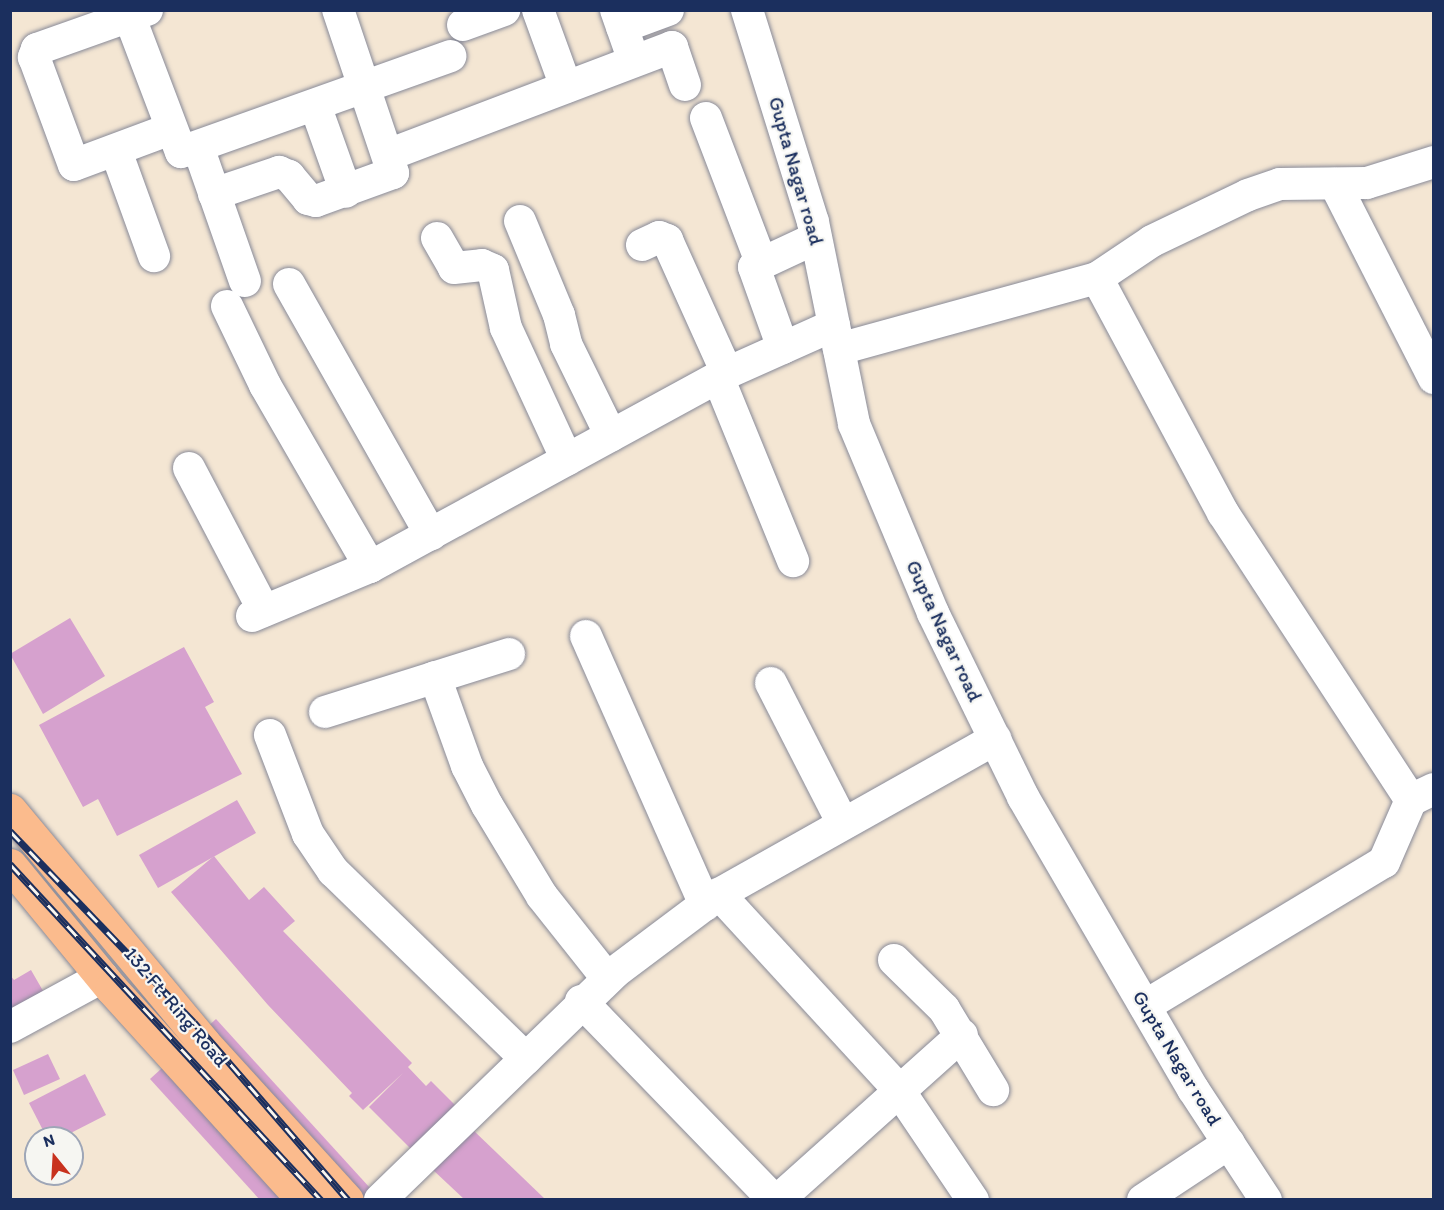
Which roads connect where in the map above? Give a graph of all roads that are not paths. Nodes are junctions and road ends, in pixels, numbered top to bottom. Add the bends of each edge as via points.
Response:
1 (338, 10) edge
2 (504, 10) edge
3 (538, 10) edge
4 (668, 10) edge
5 (747, 10) edge
6 (134, 13) edge
7 (619, 19) edge
8 (463, 25) dead end
9 (450, 56) dead end
10 (634, 61) junction
11 (685, 85) dead end
12 (363, 86) junction
13 (566, 87) junction
14 (315, 105) junction
15 (706, 118) dead end
16 (171, 129) junction
17 (198, 147) junction
18 (116, 151) junction
19 (388, 155) junction
20 (1434, 162) edge
21 (1335, 184) junction
22 (346, 192) junction
23 (214, 194) junction
24 (520, 221) dead end
25 (437, 238) dead end
26 (816, 238) junction
27 (642, 245) dead end
28 (154, 256) dead end
29 (761, 262) junction
30 (1097, 278) junction
31 (289, 284) dead end
32 (836, 337) junction
33 (783, 348) junction
34 (723, 375) junction
35 (1434, 378) edge
36 (611, 436) junction
37 (567, 460) junction
38 (189, 468) dead end
39 (431, 535) junction
40 (793, 561) dead end
41 (369, 567) junction
42 (586, 636) dead end
43 (509, 654) dead end
44 (435, 677) junction
45 (771, 683) dead end
46 (325, 712) dead end
47 (270, 735) dead end
48 (994, 739) junction
49 (1422, 795) edge
50 (10, 810) edge
51 (843, 825) junction
52 (10, 865) edge
53 (712, 899) junction
54 (894, 960) dead end
55 (102, 977) junction
56 (607, 978) junction
57 (581, 1001) junction
58 (1145, 1006) junction
59 (10, 1028) edge
60 (962, 1035) junction
61 (526, 1059) junction
62 (898, 1089) junction
63 (993, 1090) dead end
64 (1229, 1143) junction
65 (303, 1200) edge
66 (347, 1200) edge
67 (380, 1200) edge
68 (774, 1200) edge
69 (778, 1200) edge
70 (974, 1200) edge
71 (1143, 1200) edge
72 (1266, 1200) edge

1 - 12 street
2 - 8 street
3 - 13 street
4 - 7 street
5 - 26 street, Gupta Nagar road
6 - 16 street
6 - 18 street via 34,52 71,163 78,165
7 - 10 street
9 - 12 street
10 - 11 street via 672,47
10 - 13 street
12 - 14 street
12 - 19 street
13 - 19 street
14 - 17 street
14 - 22 street
15 - 29 street
16 - 17 street via 182,152
16 - 18 street
17 - 23 street
18 - 28 street
19 - 22 street via 393,173 390,177
20 - 21 street via 1367,183
21 - 30 street via 1280,184 1248,195 1152,241
21 - 35 street
22 - 23 street via 316,201 308,199 289,176 279,172
23 - 41 street via 236,294 265,385
24 - 36 street via 559,315 566,344
25 - 37 street via 454,268 482,265 493,270 506,328
26 - 29 street
26 - 32 street, Gupta Nagar road
27 - 34 street via 659,237 667,240
29 - 33 street via 754,267
30 - 32 street
30 - 49 street via 1223,513
31 - 39 street
32 - 33 street
32 - 48 street, Gupta Nagar road via 854,424 933,613
33 - 34 street
34 - 36 street
34 - 40 street
36 - 37 street
37 - 39 street
38 - 41 street via 258,614
39 - 41 street
42 - 53 street
43 - 44 street
44 - 46 street
44 - 56 street via 467,766 487,805 542,897
45 - 51 street
47 - 61 street via 308,834 333,871
48 - 51 street
48 - 58 street, Gupta Nagar road via 1023,797
49 - 58 street via 1384,862
50 - 66 main road, 132 Ft. Ring Road via 204,1042
51 - 53 street
52 - 55 main road, 132 Ft. Ring Road
53 - 56 street
53 - 62 street
54 - 60 street via 931,994
55 - 59 street
55 - 65 main road, 132 Ft. Ring Road
56 - 57 street
57 - 61 street
57 - 68 street
58 - 64 street, Gupta Nagar road
60 - 62 street
60 - 63 street
61 - 67 street
62 - 69 street
62 - 70 street
64 - 71 street
64 - 72 street, Gupta Nagar road

